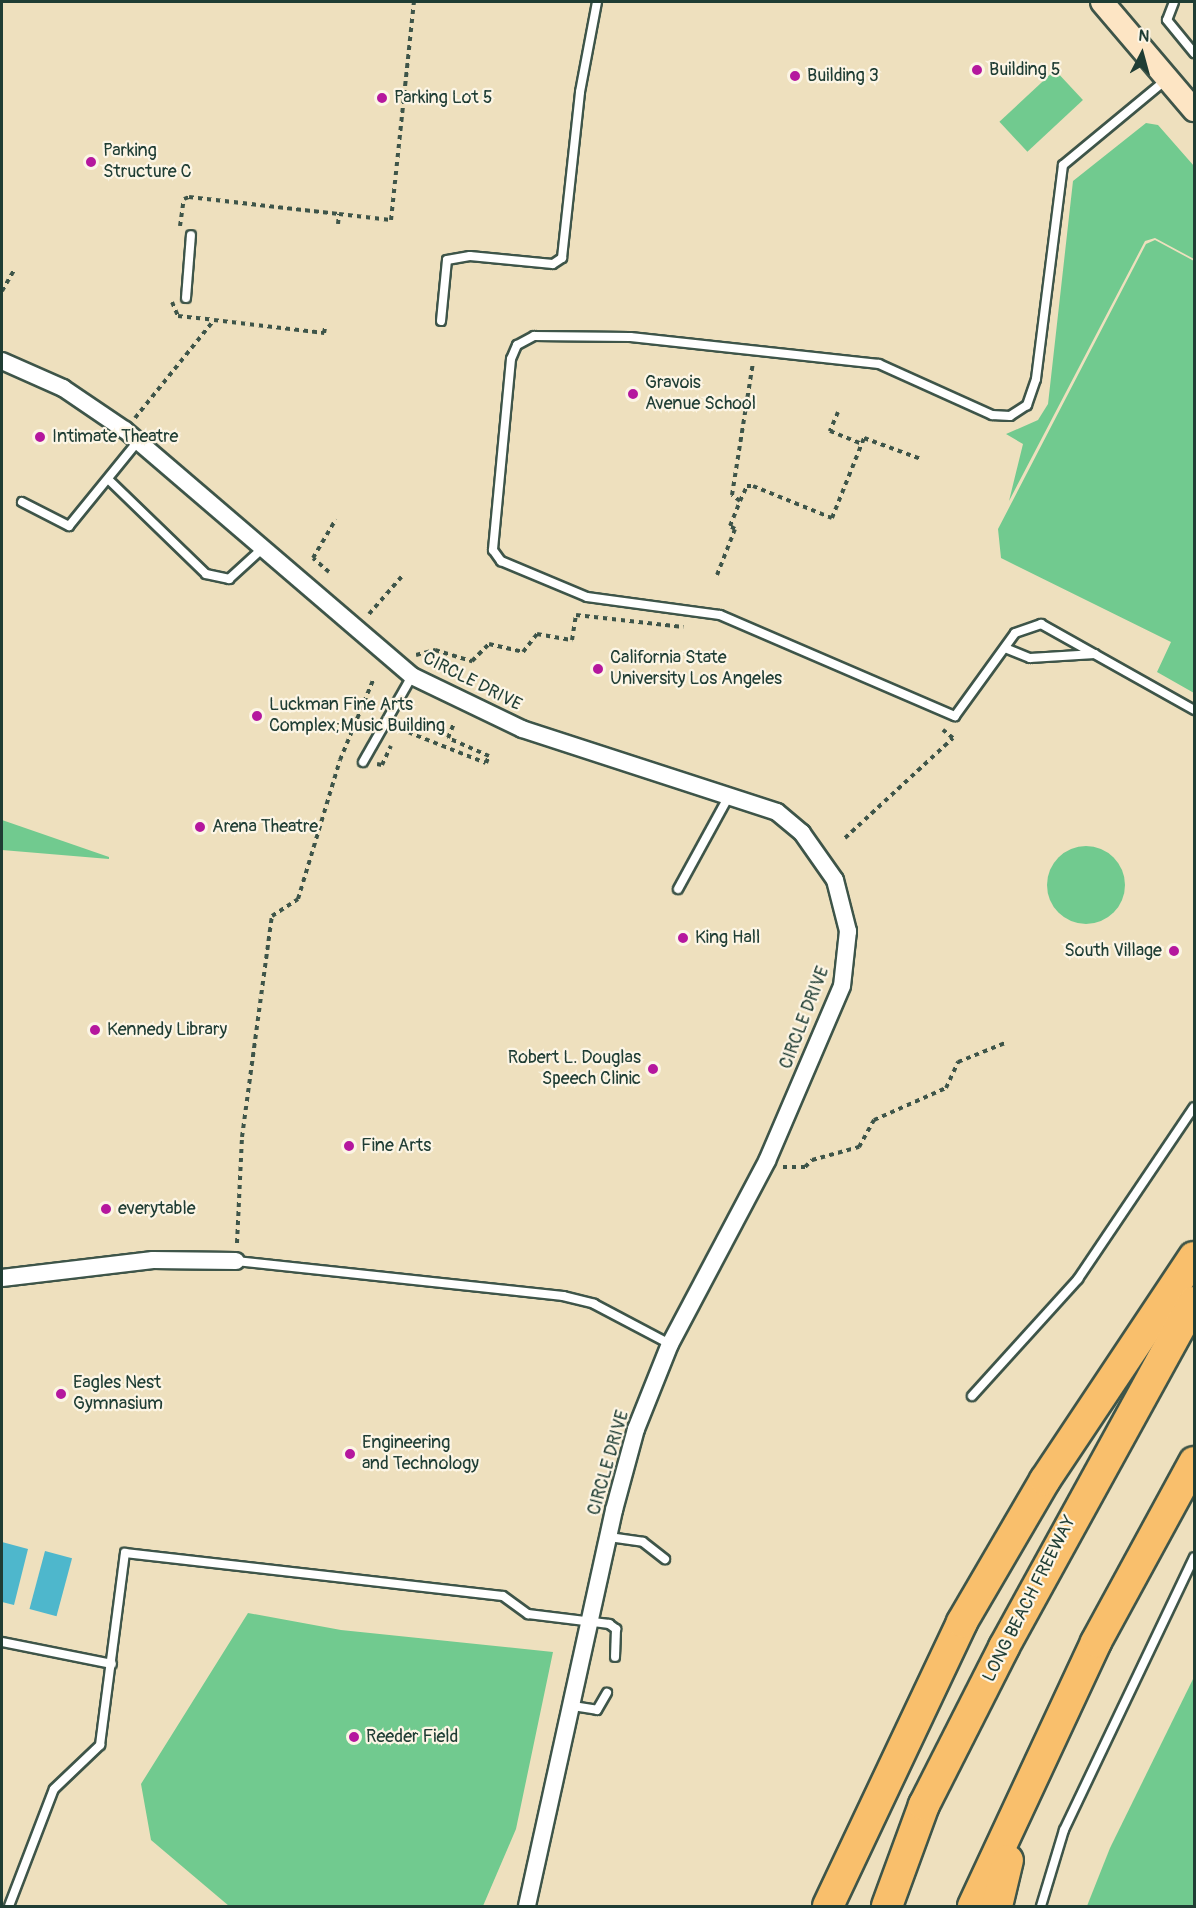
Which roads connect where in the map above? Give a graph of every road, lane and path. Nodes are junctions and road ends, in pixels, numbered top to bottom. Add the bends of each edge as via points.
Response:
1 (414, 2) edge
2 (597, 2) edge
3 (1174, 2) edge
4 (1106, 3) edge
5 (1194, 53) edge
6 (1167, 78) junction
7 (1194, 110) edge
8 (339, 214) junction
9 (338, 224) dead end
10 (191, 235) dead end
11 (179, 237) dead end
12 (14, 270) dead end
13 (2, 291) edge
14 (173, 294) dead end
15 (186, 297) dead end
16 (214, 320) junction
17 (441, 321) dead end
18 (325, 328) dead end
19 (755, 351) junction
20 (2, 361) edge
21 (838, 412) dead end
22 (133, 421) dead end
23 (138, 441) junction
24 (861, 444) junction
25 (921, 459) dead end
26 (109, 480) junction
27 (740, 501) junction
28 (22, 502) dead end
29 (336, 519) dead end
30 (263, 548) junction
31 (329, 572) dead end
32 (403, 575) dead end
33 (717, 575) dead end
34 (710, 613) junction
35 (369, 614) dead end
36 (1005, 648) junction
37 (1096, 654) junction
38 (414, 655) dead end
39 (412, 676) junction
40 (374, 678) dead end
41 (1194, 710) edge
42 (454, 723) dead end
43 (943, 730) dead end
44 (340, 759) junction
45 (363, 762) junction
46 (731, 793) junction
47 (845, 838) dead end
48 (678, 889) dead end
49 (1005, 1043) dead end
50 (1194, 1107) edge
51 (779, 1167) dead end
52 (1194, 1257) edge
53 (236, 1261) junction
54 (2, 1278) edge
55 (1194, 1302) edge
56 (670, 1344) junction
57 (972, 1396) dead end
58 (1194, 1462) edge
59 (609, 1537) junction
60 (1194, 1557) edge
61 (665, 1559) dead end
62 (591, 1623) junction
63 (2, 1642) edge
64 (615, 1657) dead end
65 (112, 1664) junction
66 (607, 1693) dead end
67 (573, 1706) junction
68 (1024, 1789) junction
69 (924, 1805) junction
70 (864, 1826) junction
71 (9, 1906) edge
72 (527, 1906) edge
73 (817, 1906) edge
74 (828, 1906) edge
75 (873, 1906) edge
76 (887, 1906) edge
77 (973, 1906) edge
78 (997, 1906) edge
79 (1041, 1906) edge

1 - 8 path via 391,220
2 - 17 lane via 580,92 562,258 553,264 470,256 447,260
3 - 5 lane via 1167,20
4 - 6 street
6 - 7 street
6 - 19 lane via 1063,165 1036,379 1027,405 1010,416 992,415 879,364
8 - 9 path
8 - 11 path via 189,197 183,203
10 - 15 lane
12 - 13 path
14 - 16 path via 178,316
16 - 18 path via 324,333
16 - 22 path
19 - 27 path via 732,495
19 - 34 lane via 565,333 534,336 517,345 511,359 494,550 501,561 587,597
20 - 23 street, CIRCLE DRIVE via 63,388
21 - 24 path via 830,431
23 - 26 lane
23 - 30 street, CIRCLE DRIVE
24 - 25 path via 864,438
24 - 27 path via 832,518 753,486 747,486
26 - 28 lane via 69,526
26 - 30 lane via 218,579 229,579
27 - 33 path
29 - 31 path via 313,558
30 - 39 street, CIRCLE DRIVE
32 - 35 path
34 - 36 lane via 839,662 955,716
34 - 38 path via 695,628 576,615 572,640 537,634 523,652 489,644 472,661 435,650
36 - 37 lane via 1030,658
36 - 37 lane via 1027,626 1041,624
37 - 41 lane
39 - 45 lane
39 - 46 street, CIRCLE DRIVE via 522,729
40 - 44 path
42 - 45 path via 448,738 489,756 486,763 402,726 382,765
43 - 47 path via 953,738
44 - 45 path
44 - 53 path via 298,899 272,916 242,1137
46 - 48 lane
46 - 56 street, CIRCLE DRIVE via 777,812 818,852 844,907 848,958 829,1020 767,1161
49 - 51 path via 958,1062 946,1088 874,1120 859,1147 812,1160 805,1167
50 - 57 lane via 1078,1279
52 - 70 highway via 1045,1480 989,1576
53 - 54 street via 153,1260
53 - 56 lane via 563,1296 594,1304
55 - 69 highway, LONG BEACH FREEWAY via 1059,1539
56 - 59 street, CIRCLE DRIVE via 636,1429
58 - 68 highway
59 - 61 lane via 643,1542
59 - 62 street, CIRCLE DRIVE
60 - 79 lane via 1064,1830
62 - 64 lane via 616,1629
62 - 65 lane via 528,1614 503,1596 125,1553
62 - 67 street, CIRCLE DRIVE
63 - 65 lane
65 - 71 lane via 100,1745 54,1789
66 - 67 lane via 597,1710
67 - 72 street, CIRCLE DRIVE
68 - 77 highway
68 - 78 highway
69 - 75 highway
69 - 76 highway, LONG BEACH FREEWAY
70 - 73 highway
70 - 74 highway

